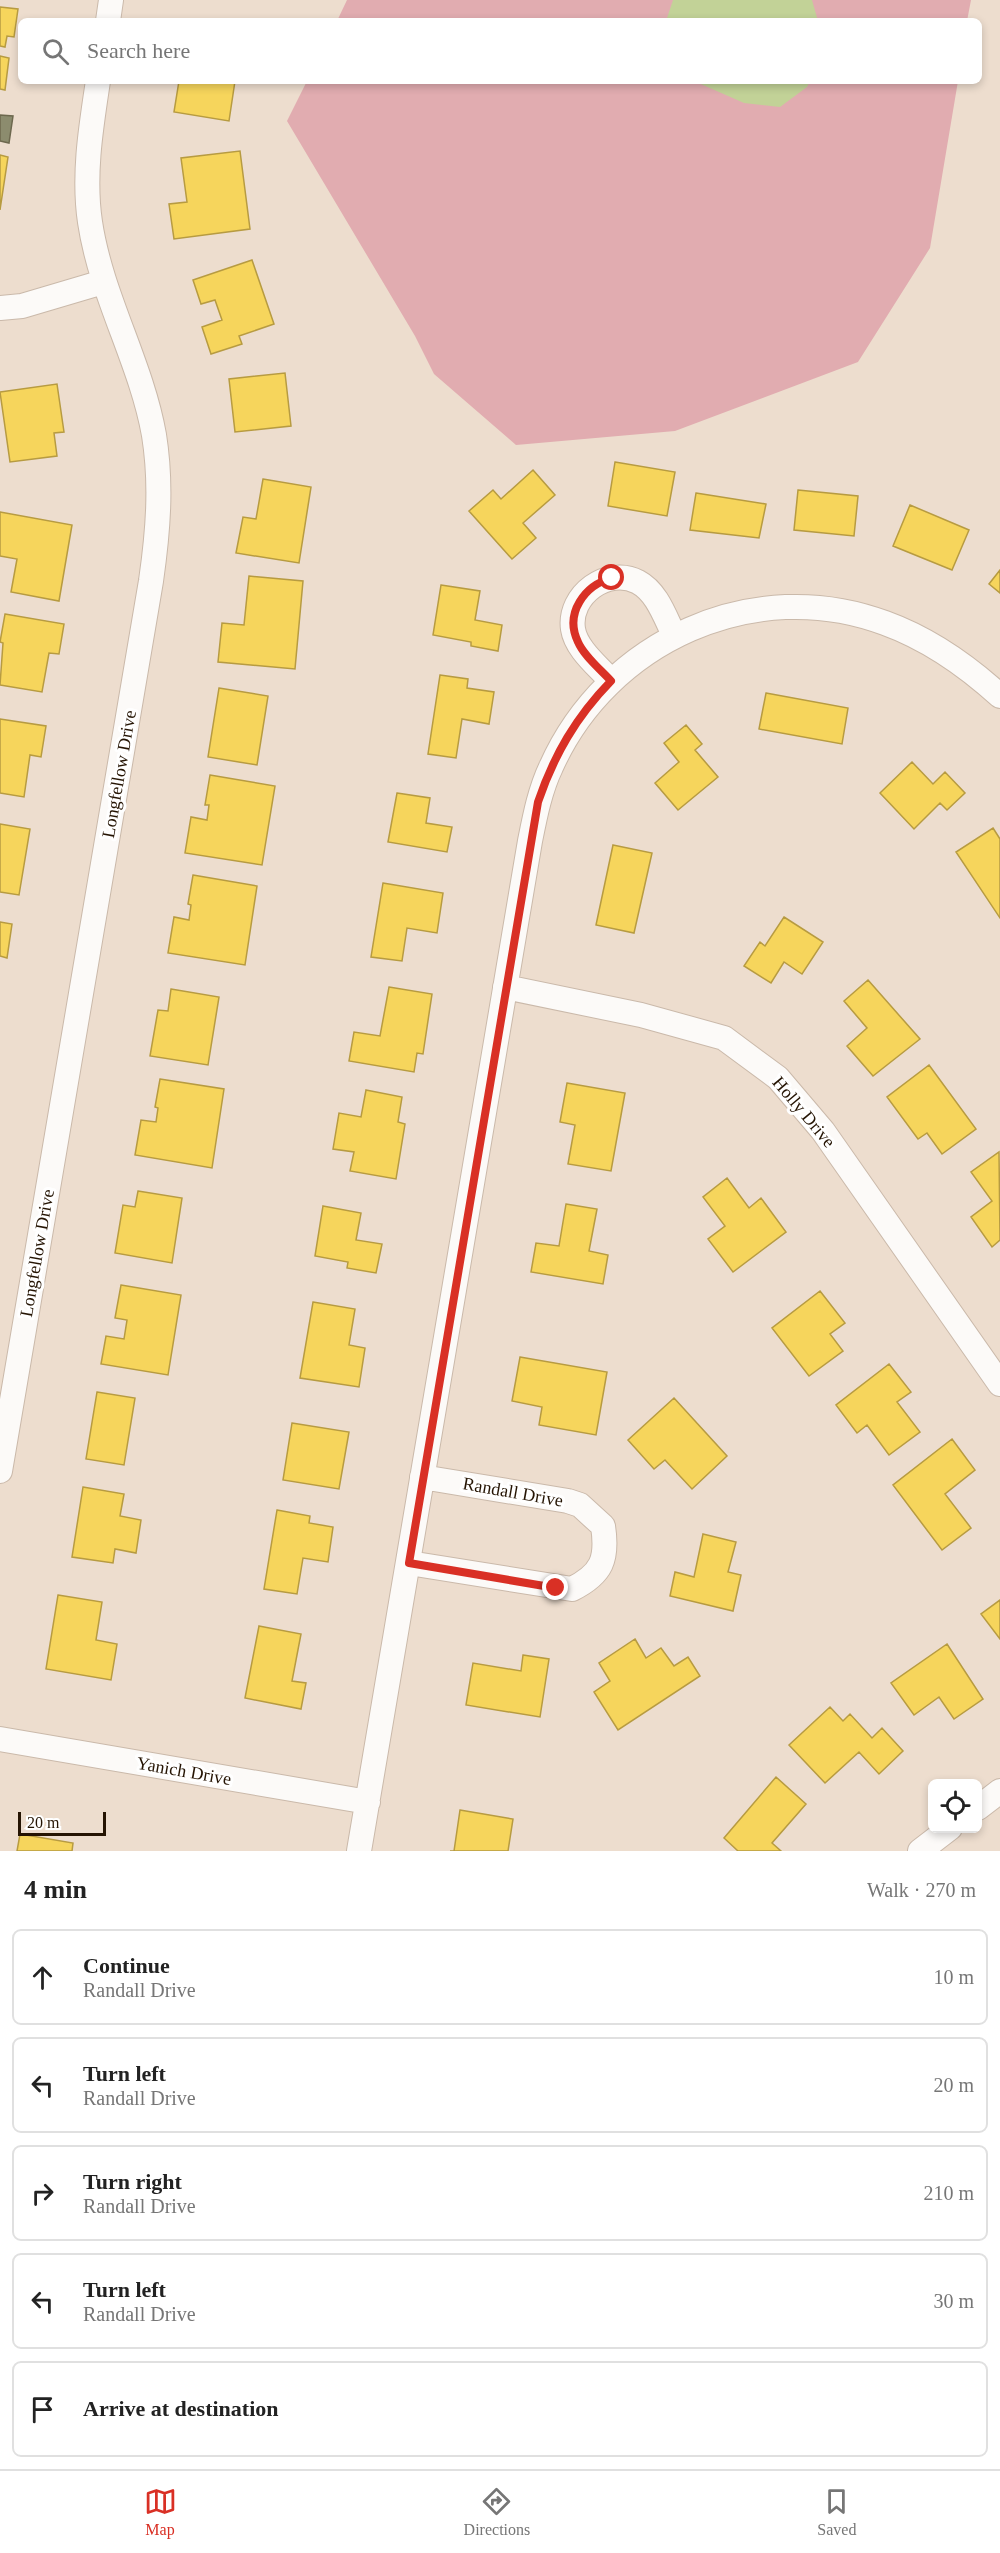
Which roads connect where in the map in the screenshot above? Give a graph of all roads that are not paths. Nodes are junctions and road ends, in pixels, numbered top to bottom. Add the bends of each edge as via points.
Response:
1 (111, 0) edge
2 (108, 18) edge
3 (98, 84) edge
4 (103, 282) junction
5 (0, 308) edge
6 (674, 635) junction
7 (611, 681) junction
8 (1000, 696) edge
9 (505, 987) junction
10 (1000, 1384) edge
11 (0, 1471) edge
12 (422, 1477) junction
13 (409, 1563) junction
14 (0, 1739) edge
15 (1000, 1791) edge
16 (368, 1802) junction
17 (982, 1805) edge
18 (943, 1833) edge
19 (360, 1851) edge
20 (920, 1851) edge

1 - 2 street
3 - 4 street, Longfellow Drive via 87,192
4 - 5 street via 22,306
4 - 11 street, Longfellow Drive via 133,362 153,434 160,518
6 - 7 street
6 - 7 street via 657,602 638,582 612,578 588,589 573,616 573,629 578,644
6 - 8 street via 717,618 771,608 859,616 884,622 930,644
7 - 9 street via 574,724 550,768 538,802
9 - 10 street, Holly Drive via 641,1015 724,1038 778,1077 824,1131
9 - 12 street
12 - 13 street
12 - 13 street, Randall Drive via 580,1505 603,1526 604,1556 589,1580 572,1588
13 - 16 street
14 - 16 street, Yanich Drive
15 - 17 street
16 - 19 street
18 - 20 street

